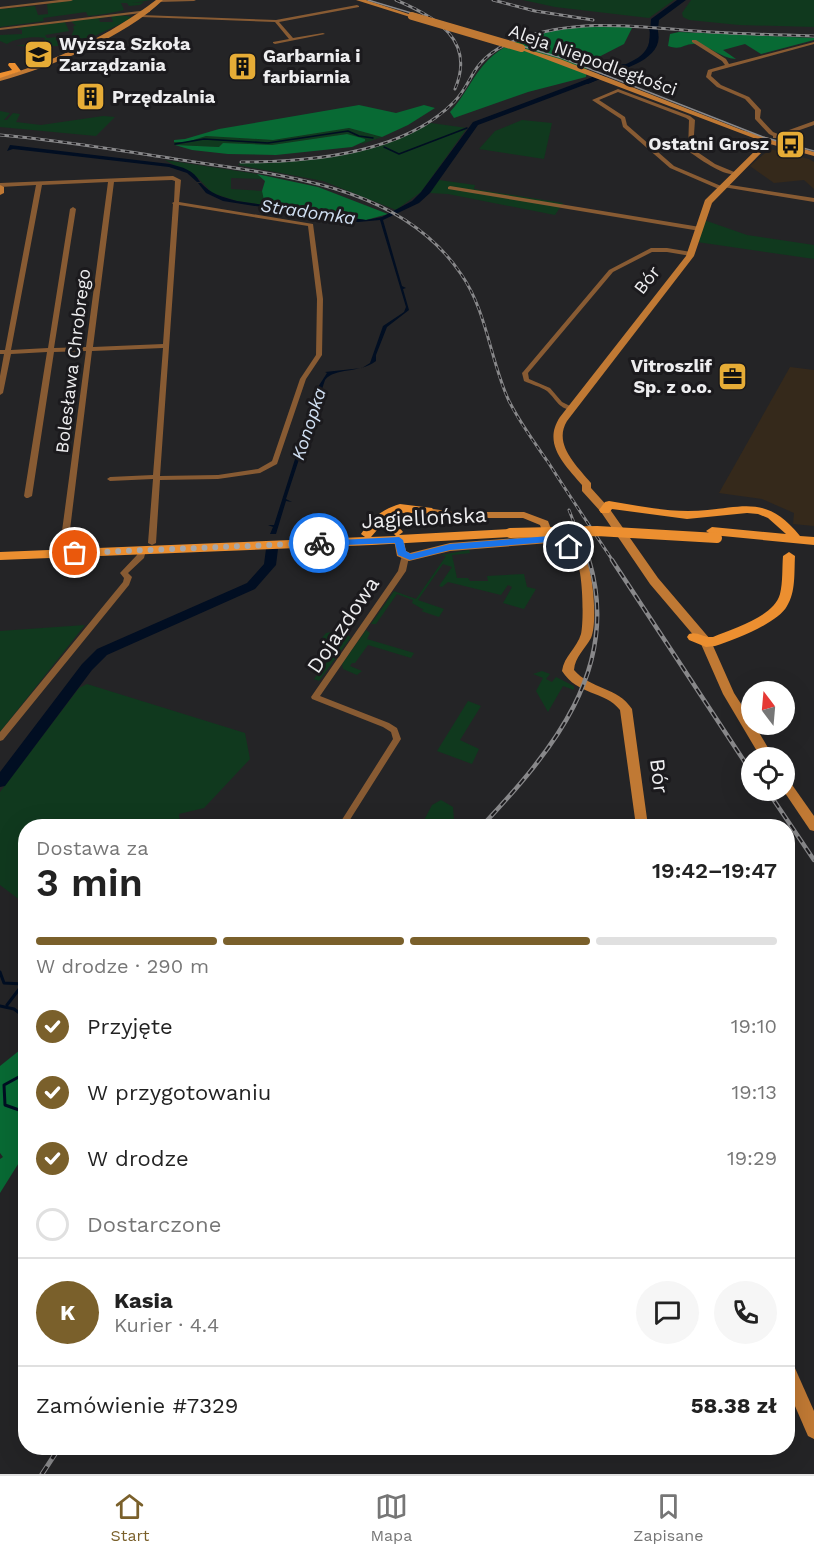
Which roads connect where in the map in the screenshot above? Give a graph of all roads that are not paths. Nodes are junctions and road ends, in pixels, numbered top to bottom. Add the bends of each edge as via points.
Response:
1 (71, 0) edge
2 (194, 0) edge
3 (160, 1) edge
4 (358, 3) edge
5 (0, 8) edge
6 (148, 11) junction
7 (141, 16) junction
8 (276, 21) junction
9 (0, 29) edge
10 (323, 34) dead end
11 (292, 40) junction
12 (694, 41) dead end
13 (275, 43) dead end
14 (814, 43) edge
15 (724, 60) junction
16 (743, 62) junction
17 (728, 66) junction
18 (16, 68) joint
19 (0, 77) edge
20 (814, 123) edge
21 (778, 136) junction
22 (768, 142) junction
23 (814, 154) edge
24 (736, 174) junction
25 (111, 181) junction
26 (39, 184) junction
27 (0, 186) edge
28 (722, 187) junction
29 (450, 188) dead end
30 (0, 193) edge
31 (814, 200) edge
32 (175, 203) junction
33 (73, 209) dead end
34 (700, 230) junction
35 (691, 254) junction
36 (165, 346) junction
37 (89, 348) junction
38 (50, 350) junction
39 (4, 352) edge
40 (0, 393) edge
41 (572, 409) junction
42 (156, 477) junction
43 (110, 479) dead end
44 (28, 496) dead end
45 (609, 509) junction
46 (428, 511) joint
47 (383, 516) junction
48 (778, 521) junction
49 (367, 534) junction
50 (398, 536) junction
51 (550, 539) junction
52 (774, 540) junction
53 (287, 541) junction
54 (807, 543) edge
55 (64, 546) junction
56 (147, 546) junction
57 (0, 548) edge
58 (0, 556) edge
59 (789, 556) junction
60 (405, 557) junction
61 (699, 638) junction
62 (0, 738) edge
63 (762, 747) edge
64 (795, 798) edge
65 (346, 819) edge
66 (641, 819) edge
67 (814, 826) edge
68 (795, 1388) edge
69 (814, 1430) edge

1 - 5 street
2 - 3 street
3 - 6 street
4 - 8 street
4 - 22 street, Aleja Niepodległości, bridge via 521,48
6 - 7 street
6 - 9 street
7 - 8 street
7 - 18 street via 39,64
8 - 11 street
10 - 11 street
11 - 13 street
12 - 15 street
14 - 16 street
15 - 16 street
15 - 17 street
16 - 17 street
17 - 21 street via 710,71 711,81 747,98 758,110 757,118
18 - 19 main road
20 - 21 street, Bór
21 - 22 street, Bór
22 - 23 street, Aleja Niepodległości
22 - 24 street, Bór
24 - 28 street, Bór
24 - 28 street via 690,150 692,120 688,117 618,90 595,101 623,118 625,126 672,167
25 - 26 street
25 - 32 street via 178,180
25 - 37 street, Bolesława Chrobrego
26 - 27 street
26 - 39 street
27 - 30 street
28 - 31 street
28 - 34 street, Bór via 708,202
29 - 34 street
32 - 36 street
32 - 42 street via 311,225 320,299 320,349 317,361 303,379 277,458 266,469 210,478
33 - 38 street
34 - 35 street, Bór
35 - 41 street, Bór
35 - 41 street via 651,250 611,272 525,373 526,380 548,389 560,403
36 - 37 street
36 - 42 street
37 - 38 street
37 - 55 street, Bolesława Chrobrego
38 - 39 street
38 - 44 street
39 - 40 street
41 - 45 street, Bór via 559,426 557,440 586,489
42 - 43 street
42 - 56 street
45 - 48 main road via 691,515 746,508 762,511
45 - 61 street, Bór via 646,571
46 - 47 main road via 402,507
46 - 51 street, Bór via 452,515 527,515 544,523
47 - 49 main road
47 - 50 main road
48 - 52 main road
48 - 54 main road
49 - 50 main road, Jagiellońska
49 - 53 main road, Jagiellońska
50 - 52 main road, Jagiellońska, bridge via 508,530 715,534
50 - 53 main road, Jagiellońska
50 - 60 street
51 - 60 street via 450,547
51 - 66 street, Bór via 568,546 585,566 588,627 567,665 568,671 577,682 618,699 626,710
52 - 54 main road, Jagiellońska
52 - 59 main road
53 - 56 main road, Jagiellońska
54 - 59 main road
55 - 56 main road, Jagiellońska
55 - 57 main road, Jagiellońska
56 - 58 main road, Jagiellońska
56 - 62 street via 124,573 128,577 126,583
59 - 61 main road via 786,594 771,616 723,638
60 - 65 street, Dojazdowa via 402,571 315,697 386,725 394,730 397,739
61 - 63 street, Bór
64 - 67 street
68 - 69 street

